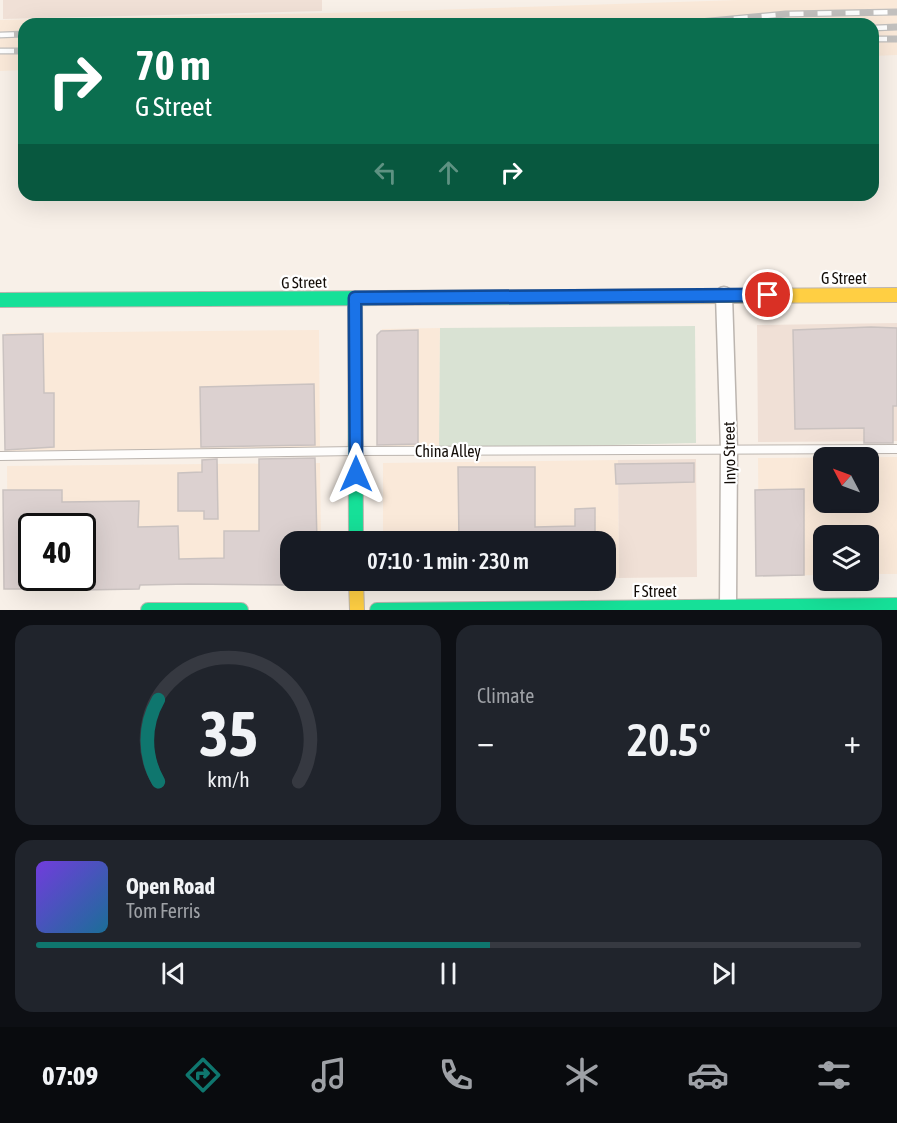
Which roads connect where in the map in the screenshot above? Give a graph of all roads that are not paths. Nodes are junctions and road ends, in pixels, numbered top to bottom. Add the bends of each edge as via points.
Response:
1 (897, 294) edge
2 (724, 295) junction
3 (355, 298) junction
4 (5, 300) edge
5 (897, 449) edge
6 (729, 450) junction
7 (356, 451) junction
8 (0, 456) edge
9 (356, 531) edge
10 (357, 591) edge
11 (897, 605) edge
12 (728, 609) edge
13 (148, 610) edge
14 (241, 610) edge
15 (357, 610) edge
16 (377, 610) edge

1 - 2 street, G Street
2 - 3 street, G Street
2 - 6 street, Inyo Street
3 - 4 street, G Street
3 - 7 street
5 - 6 lane, China Alley
6 - 7 lane, China Alley
6 - 12 street, Inyo Street
7 - 8 lane, China Alley
7 - 9 street
10 - 15 street
11 - 12 street, F Street
12 - 16 street, F Street
13 - 14 street

